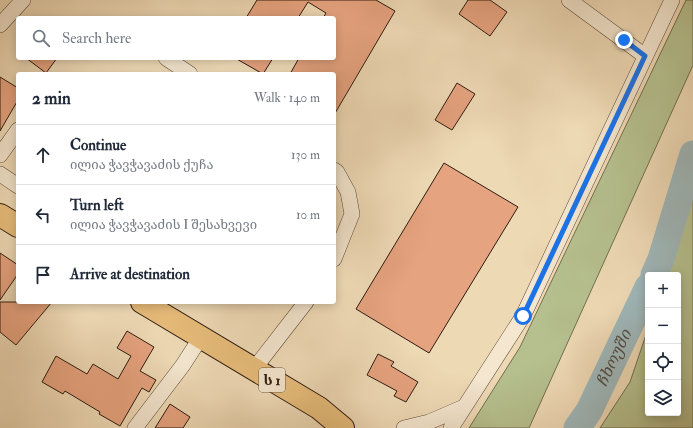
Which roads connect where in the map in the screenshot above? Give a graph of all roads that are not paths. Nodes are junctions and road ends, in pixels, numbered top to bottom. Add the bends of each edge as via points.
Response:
1 (23, 0) edge
2 (569, 0) edge
3 (672, 0) edge
4 (0, 25) edge
5 (645, 56) junction
6 (169, 60) edge
7 (187, 72) edge
8 (16, 133) edge
9 (0, 155) edge
10 (336, 171) edge
11 (0, 174) edge
12 (16, 185) edge
13 (0, 215) edge
14 (16, 225) edge
15 (336, 253) edge
16 (145, 304) edge
17 (304, 304) edge
18 (200, 337) junction
19 (254, 369) junction
20 (464, 407) junction
21 (341, 427) edge
22 (134, 428) edge
23 (404, 428) edge
24 (451, 428) edge

1 - 4 street
2 - 5 street
3 - 5 street
5 - 20 street via 523,316
6 - 7 street
8 - 9 street
10 - 15 street via 348,192 352,214
11 - 12 street
13 - 14 highway
16 - 18 highway, ს 1
17 - 19 street
18 - 19 highway, ს 1
18 - 22 street via 183,365
19 - 21 highway, ს 1 via 319,408
20 - 23 street via 429,422
20 - 24 street

